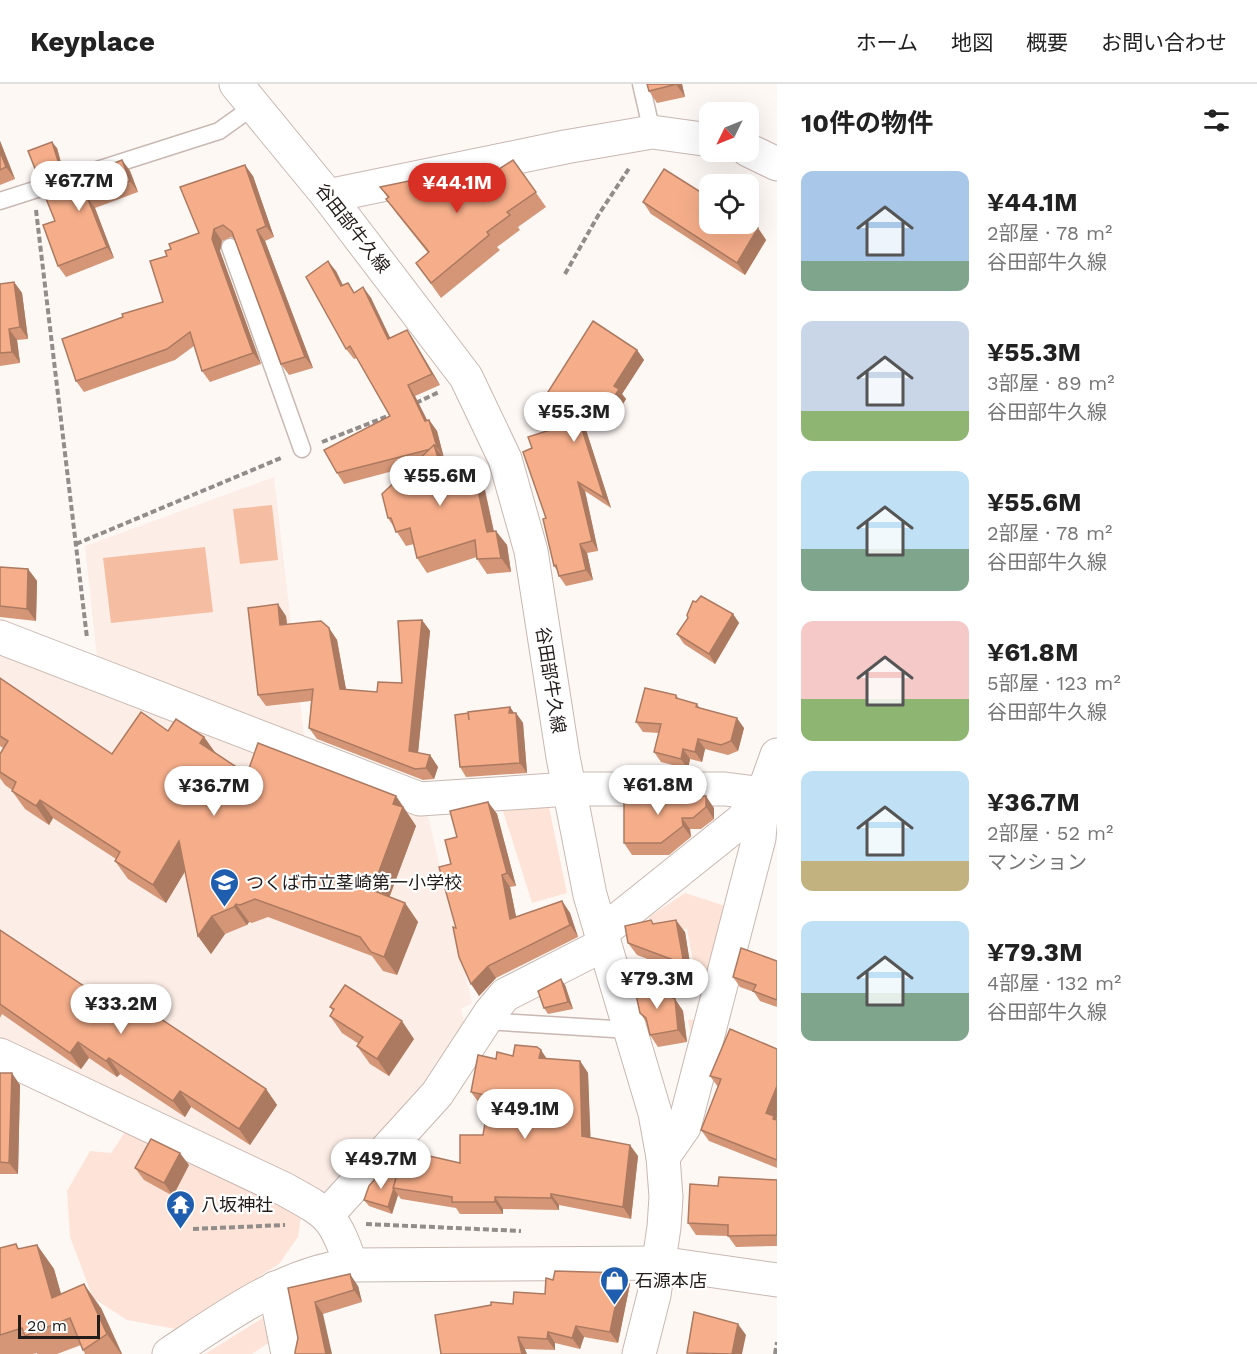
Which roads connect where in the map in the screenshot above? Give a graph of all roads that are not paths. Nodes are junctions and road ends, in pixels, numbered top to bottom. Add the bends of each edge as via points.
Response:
1 (641, 84) edge
2 (245, 95) edge
3 (652, 132) junction
4 (699, 138) edge
5 (759, 155) edge
6 (777, 164) edge
7 (328, 196) junction
8 (0, 201) edge
9 (230, 247) dead end
10 (302, 449) road end
11 (0, 637) edge
12 (777, 755) edge
13 (569, 789) junction
14 (770, 800) edge
15 (602, 939) junction
16 (485, 1021) junction
17 (629, 1030) junction
18 (0, 1055) edge
19 (663, 1157) junction
20 (328, 1214) junction
21 (659, 1263) junction
22 (351, 1265) junction
23 (777, 1280) edge
24 (275, 1288) junction
25 (169, 1354) edge
26 (288, 1354) edge
27 (639, 1354) edge

1 - 3 lane
2 - 7 street, 谷田部牛久線
2 - 8 lane via 219,131
3 - 4 street
3 - 7 street
5 - 6 street
7 - 13 street, 谷田部牛久線 via 466,377 505,459 531,551
9 - 10 lane
11 - 13 street via 420,799
12 - 14 street
13 - 14 street via 725,789
13 - 15 street, 谷田部牛久線
14 - 15 street
14 - 19 street via 684,1126
15 - 16 street via 506,995
15 - 17 street, 谷田部牛久線
16 - 17 lane
16 - 20 street via 437,1094
17 - 19 street, 谷田部牛久線 via 655,1113
18 - 20 street via 284,1189
19 - 21 street, 谷田部牛久線 via 666,1197
20 - 22 street
21 - 22 street
21 - 23 street
21 - 27 street, 谷田部牛久線
22 - 24 street via 325,1268
24 - 25 street
24 - 26 street

